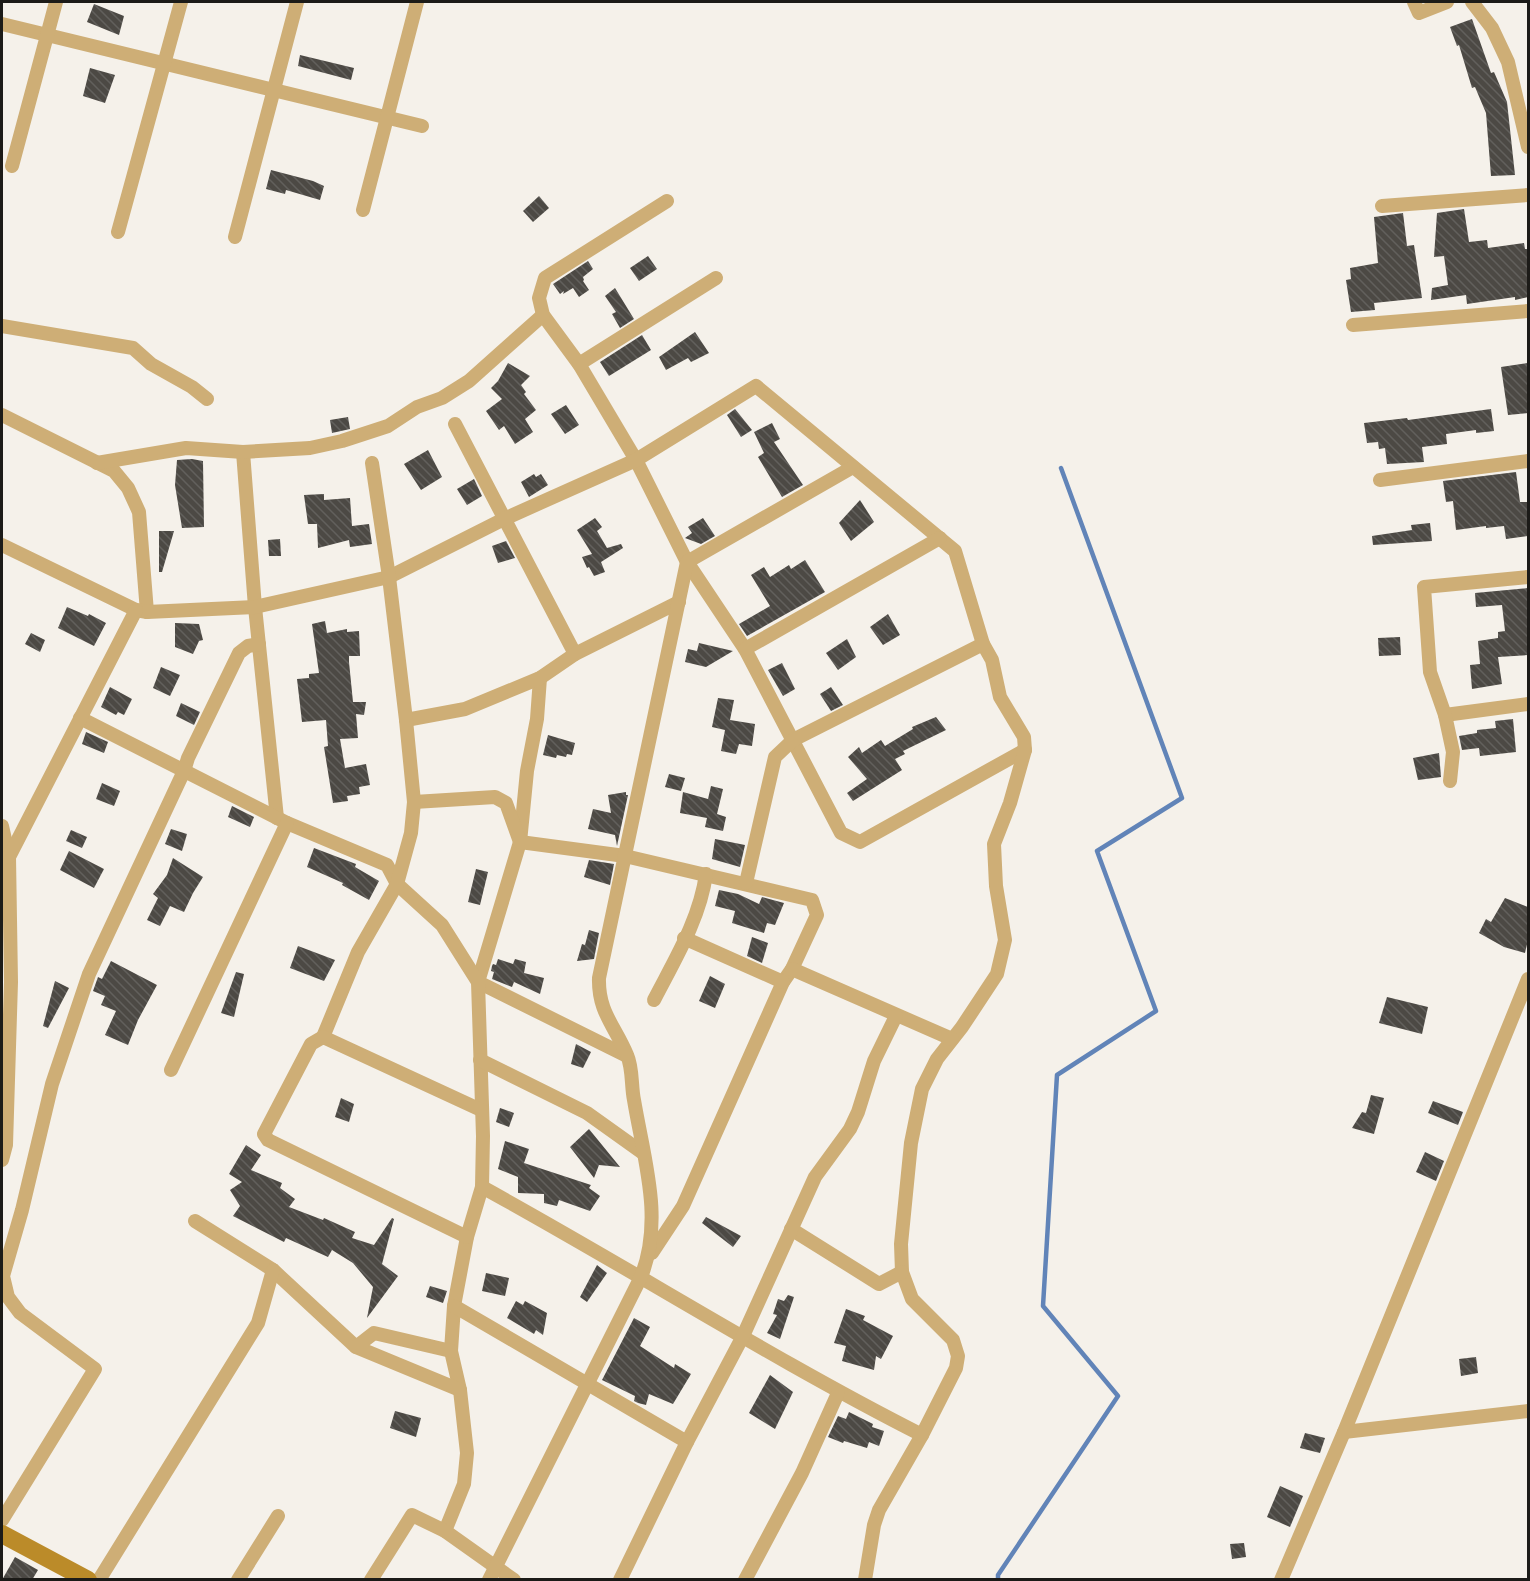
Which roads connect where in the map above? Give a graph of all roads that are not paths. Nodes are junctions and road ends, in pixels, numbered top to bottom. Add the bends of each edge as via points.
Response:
1 (56, 2) edge
2 (182, 2) edge
3 (297, 2) edge
4 (417, 2) edge
5 (1414, 2) edge
6 (1447, 2) edge
7 (1472, 2) edge
8 (2, 24) edge
9 (47, 35) junction
10 (164, 64) junction
11 (273, 91) junction
12 (387, 119) junction
13 (422, 126) dead end
14 (1528, 147) edge
15 (12, 166) dead end
16 (1528, 195) edge
17 (667, 201) dead end
18 (1382, 206) dead end
19 (363, 210) dead end
20 (118, 232) dead end
21 (235, 237) dead end
22 (716, 278) dead end
23 (1528, 311) edge
24 (543, 315) junction
25 (1353, 325) dead end
26 (2, 326) edge
27 (579, 364) junction
28 (207, 399) dead end
29 (2, 416) edge
30 (455, 424) dead end
31 (243, 452) junction
32 (636, 460) junction
33 (1528, 461) edge
34 (97, 463) junction
35 (372, 463) dead end
36 (853, 467) junction
37 (1380, 480) dead end
38 (504, 519) junction
39 (940, 538) junction
40 (2, 545) edge
41 (687, 562) junction
42 (389, 577) junction
43 (1528, 577) edge
44 (679, 602) junction
45 (255, 607) junction
46 (142, 611) junction
47 (259, 644) junction
48 (983, 644) junction
49 (745, 649) junction
50 (575, 654) junction
51 (540, 678) junction
52 (1528, 704) edge
53 (1445, 715) junction
54 (80, 718) junction
55 (406, 720) junction
56 (793, 740) junction
57 (1025, 750) junction
58 (184, 771) junction
59 (1450, 781) dead end
60 (414, 802) junction
61 (305, 814) dead end
62 (288, 822) junction
63 (2, 825) edge
64 (520, 842) junction
65 (625, 856) junction
66 (9, 857) junction
67 (706, 874) junction
68 (746, 883) junction
69 (397, 884) junction
70 (684, 938) junction
71 (792, 969) junction
72 (1528, 979) edge
73 (478, 982) junction
74 (783, 982) junction
75 (654, 1000) dead end
76 (896, 1016) junction
77 (323, 1037) junction
78 (952, 1039) junction
79 (628, 1056) junction
80 (480, 1060) junction
81 (171, 1070) dead end
82 (481, 1110) junction
83 (643, 1153) junction
84 (2, 1160) edge
85 (482, 1187) junction
86 (195, 1221) dead end
87 (791, 1229) junction
88 (467, 1237) junction
89 (649, 1257) junction
90 (273, 1270) junction
91 (902, 1272) junction
92 (641, 1277) junction
93 (454, 1306) junction
94 (742, 1336) junction
95 (356, 1347) junction
96 (451, 1351) junction
97 (588, 1383) junction
98 (460, 1390) junction
99 (838, 1393) junction
100 (1528, 1411) edge
101 (1344, 1432) junction
102 (922, 1435) junction
103 (687, 1442) junction
104 (278, 1516) dead end
105 (2, 1520) edge
106 (446, 1532) junction
107 (2, 1534) edge
108 (492, 1573) edge
109 (88, 1580) edge
110 (99, 1580) edge
111 (238, 1580) edge
112 (371, 1580) edge
113 (514, 1580) edge
114 (620, 1580) edge
115 (746, 1580) edge
116 (865, 1580) edge
117 (1281, 1580) edge

1 - 9 street
2 - 10 street
3 - 11 street
4 - 12 street
5 - 6 street via 1419,13
7 - 14 street via 1492,28 1508,62
8 - 9 street
9 - 10 street
9 - 15 street
10 - 11 street
10 - 20 street
11 - 12 street
11 - 21 street
12 - 13 street
12 - 19 street
16 - 18 street
17 - 24 street via 545,278 539,298
22 - 27 street
23 - 25 street
24 - 27 street
24 - 31 street via 469,381 388,426 310,448
26 - 28 street via 133,348
27 - 32 street
29 - 34 street
30 - 38 street
31 - 34 street via 186,448
31 - 45 street
32 - 36 street via 756,386
32 - 38 street
32 - 41 street
33 - 37 street
34 - 46 street via 114,471 128,488 139,512
35 - 42 street
36 - 39 street
36 - 41 street
38 - 42 street
38 - 50 street
39 - 48 street via 955,551
39 - 49 street
40 - 46 street
41 - 44 street
41 - 49 street
42 - 45 street
42 - 55 street
43 - 53 street via 1424,587 1430,672
44 - 50 street
44 - 65 street
45 - 46 street
45 - 47 street
46 - 54 street
47 - 58 street via 239,653
47 - 62 street
48 - 56 street
48 - 57 street via 992,660 1000,697 1024,737
49 - 56 street
50 - 51 street
51 - 55 street via 465,709
51 - 64 street
52 - 53 street
53 - 59 street via 1453,752
54 - 58 street
54 - 66 street
55 - 60 street
56 - 57 street via 841,833 860,842
56 - 68 street via 775,757
57 - 78 street via 994,843 1005,940 997,974
58 - 62 street
58 - 105 street via 89,975 52,1084 3,1276 8,1297 20,1313 94,1369
60 - 64 street via 495,797 506,803
60 - 69 street via 411,832
61 - 62 street
62 - 69 street via 387,865
62 - 81 street
63 - 66 street
64 - 65 street
64 - 73 street
65 - 67 street
65 - 79 street via 599,994 602,1009
66 - 84 street via 11,982 6,1145
67 - 68 street
67 - 70 street via 704,893
68 - 71 street via 812,900 817,915
69 - 73 street via 442,925
69 - 77 street via 358,952
70 - 74 street
70 - 75 street
71 - 74 street
71 - 76 street
72 - 101 street
73 - 79 street
73 - 80 street
74 - 89 street via 683,1206
76 - 78 street
76 - 87 street via 874,1062 850,1129 815,1177
77 - 82 street
77 - 88 street via 311,1044 264,1134 268,1140
78 - 91 street via 922,1089 910,1143
79 - 83 street
80 - 82 street
80 - 83 street via 587,1113
82 - 85 street
83 - 89 street via 653,1224
85 - 88 street
85 - 92 street
86 - 90 street
87 - 91 street via 879,1284
87 - 94 street
88 - 93 street
89 - 92 street
90 - 95 street
90 - 110 street via 258,1323
91 - 102 street via 912,1299 953,1340 958,1356 956,1368
92 - 94 street
92 - 97 street
93 - 96 street
93 - 97 street
94 - 99 street
94 - 103 street
95 - 96 street via 374,1333
95 - 98 street
96 - 98 street
97 - 103 street
97 - 108 street
98 - 106 street via 466,1453 464,1484
99 - 102 street
99 - 115 street via 802,1473
100 - 101 street
101 - 117 street
102 - 116 street via 879,1510
103 - 114 street
104 - 111 street
106 - 108 street
106 - 112 street via 412,1515
107 - 109 street
108 - 113 street

